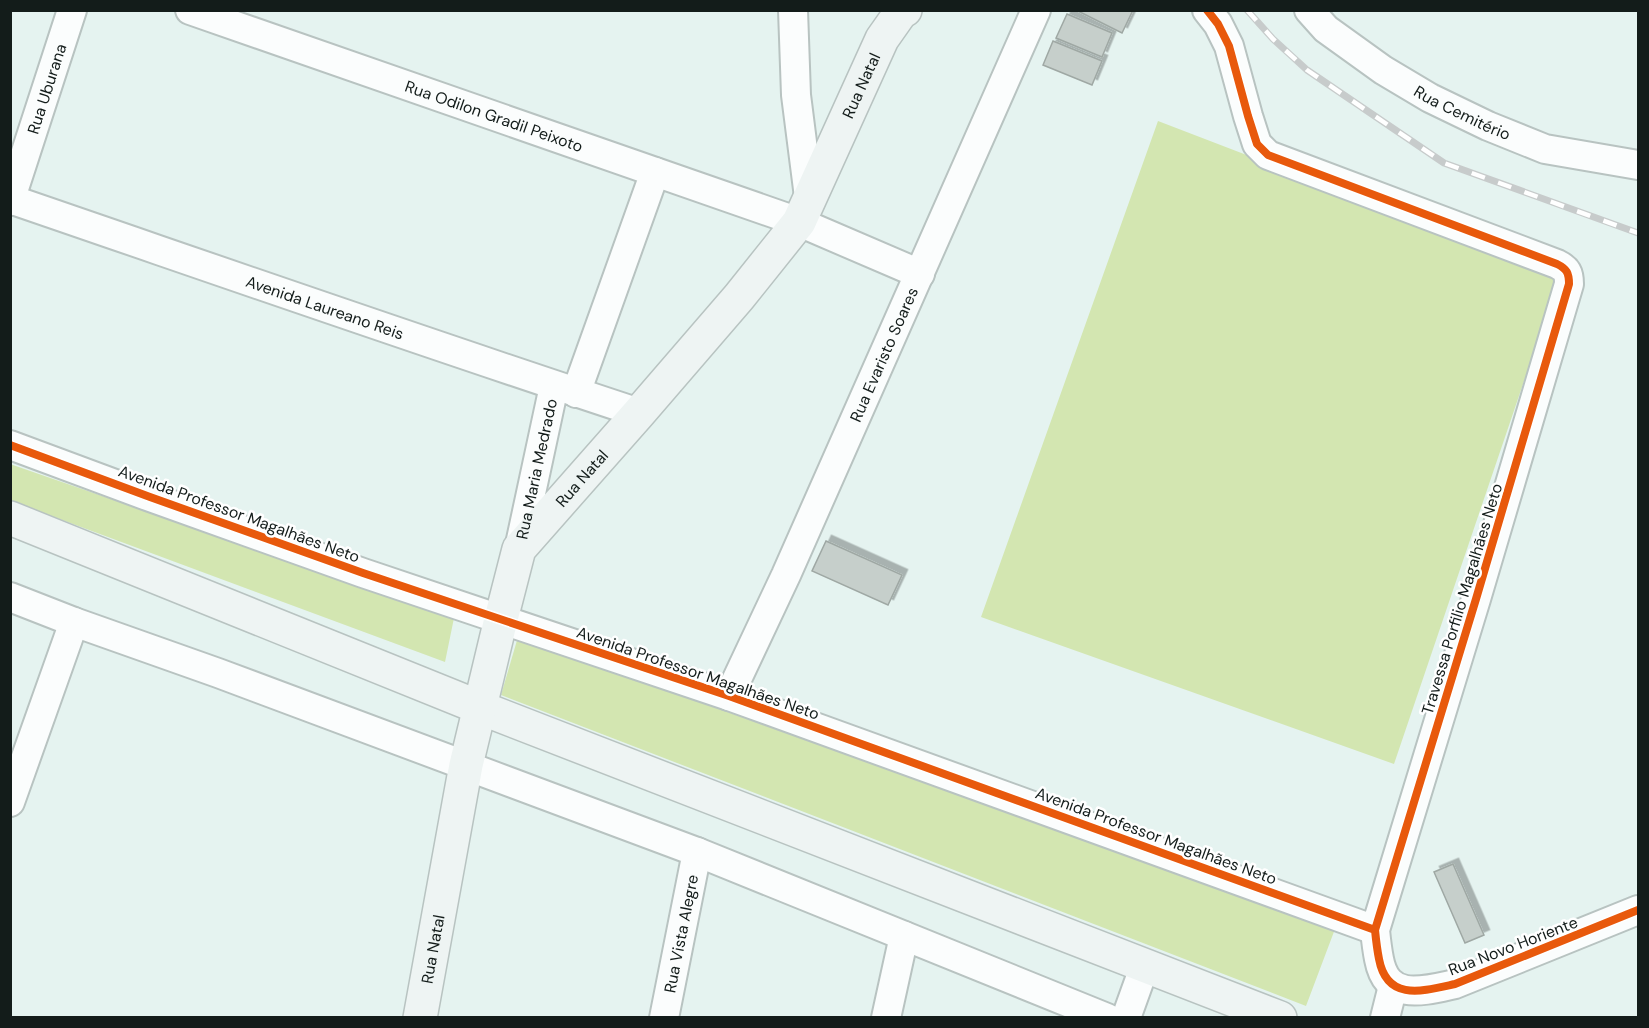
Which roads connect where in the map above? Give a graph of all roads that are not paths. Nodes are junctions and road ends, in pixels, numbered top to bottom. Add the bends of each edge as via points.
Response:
1 (72, 10) edge
2 (190, 10) edge
3 (793, 10) edge
4 (1036, 10) edge
5 (1208, 10) edge
6 (1309, 10) edge
7 (901, 11) edge
8 (1638, 153) edge
9 (1609, 160) junction
10 (1638, 165) edge
11 (655, 172) junction
12 (11, 200) edge
13 (804, 210) junction
14 (920, 273) junction
15 (565, 390) junction
16 (639, 414) junction
17 (10, 445) edge
18 (10, 519) edge
19 (519, 549) junction
20 (10, 597) edge
21 (501, 619) junction
22 (74, 622) junction
23 (729, 696) junction
24 (481, 708) junction
25 (466, 765) junction
26 (10, 802) edge
27 (697, 852) junction
28 (1638, 910) edge
29 (1375, 930) junction
30 (904, 936) junction
31 (1145, 965) junction
32 (1394, 986) junction
33 (420, 1017) edge
34 (664, 1017) edge
35 (886, 1017) edge
36 (1107, 1017) edge
37 (1126, 1017) edge
38 (1280, 1017) edge
39 (1385, 1017) edge

1 - 12 street, Rua Uburana
2 - 11 street, Rua Odilon Gradil Peixoto
3 - 13 street
4 - 14 street, Rua Evaristo Soares
5 - 29 street, Travessa Porfilio Magalhães Neto via 1228,46 1257,144 1268,155 1557,264 1569,273 1569,284 1476,600
6 - 9 street, Rua Cemitério via 1326,29 1430,98 1545,149
7 - 13 main road, Rua Natal via 882,39
8 - 9 street
9 - 10 street, Rua Cemitério
11 - 13 street, Rua Odilon Gradil Peixoto
11 - 15 street, Rua Maria Medrado
12 - 15 street, Avenida Laureano Reis
13 - 14 street, Rua Odilon Gradil Peixoto
13 - 16 main road, Rua Natal via 739,297
14 - 23 street, Rua Evaristo Soares
15 - 16 street, Avenida Laureano Reis
15 - 19 street, Rua Maria Medrado
16 - 19 main road, Rua Natal
17 - 21 street, Avenida Professor Magalhães Neto
18 - 24 main road
19 - 21 main road, Rua Natal
20 - 22 street
21 - 23 street, Avenida Professor Magalhães Neto
21 - 24 main road, Rua Natal
22 - 25 street
22 - 26 street
23 - 29 street, Avenida Professor Magalhães Neto
24 - 25 main road, Rua Natal
24 - 31 main road
25 - 27 street
25 - 33 main road, Rua Natal
27 - 30 street
27 - 34 street, Rua Vista Alegre
28 - 32 street, Rua Novo Horiente via 1455,984 1425,991
29 - 32 street via 1382,971
30 - 35 street
30 - 36 street
31 - 37 street
31 - 38 main road
32 - 39 street

